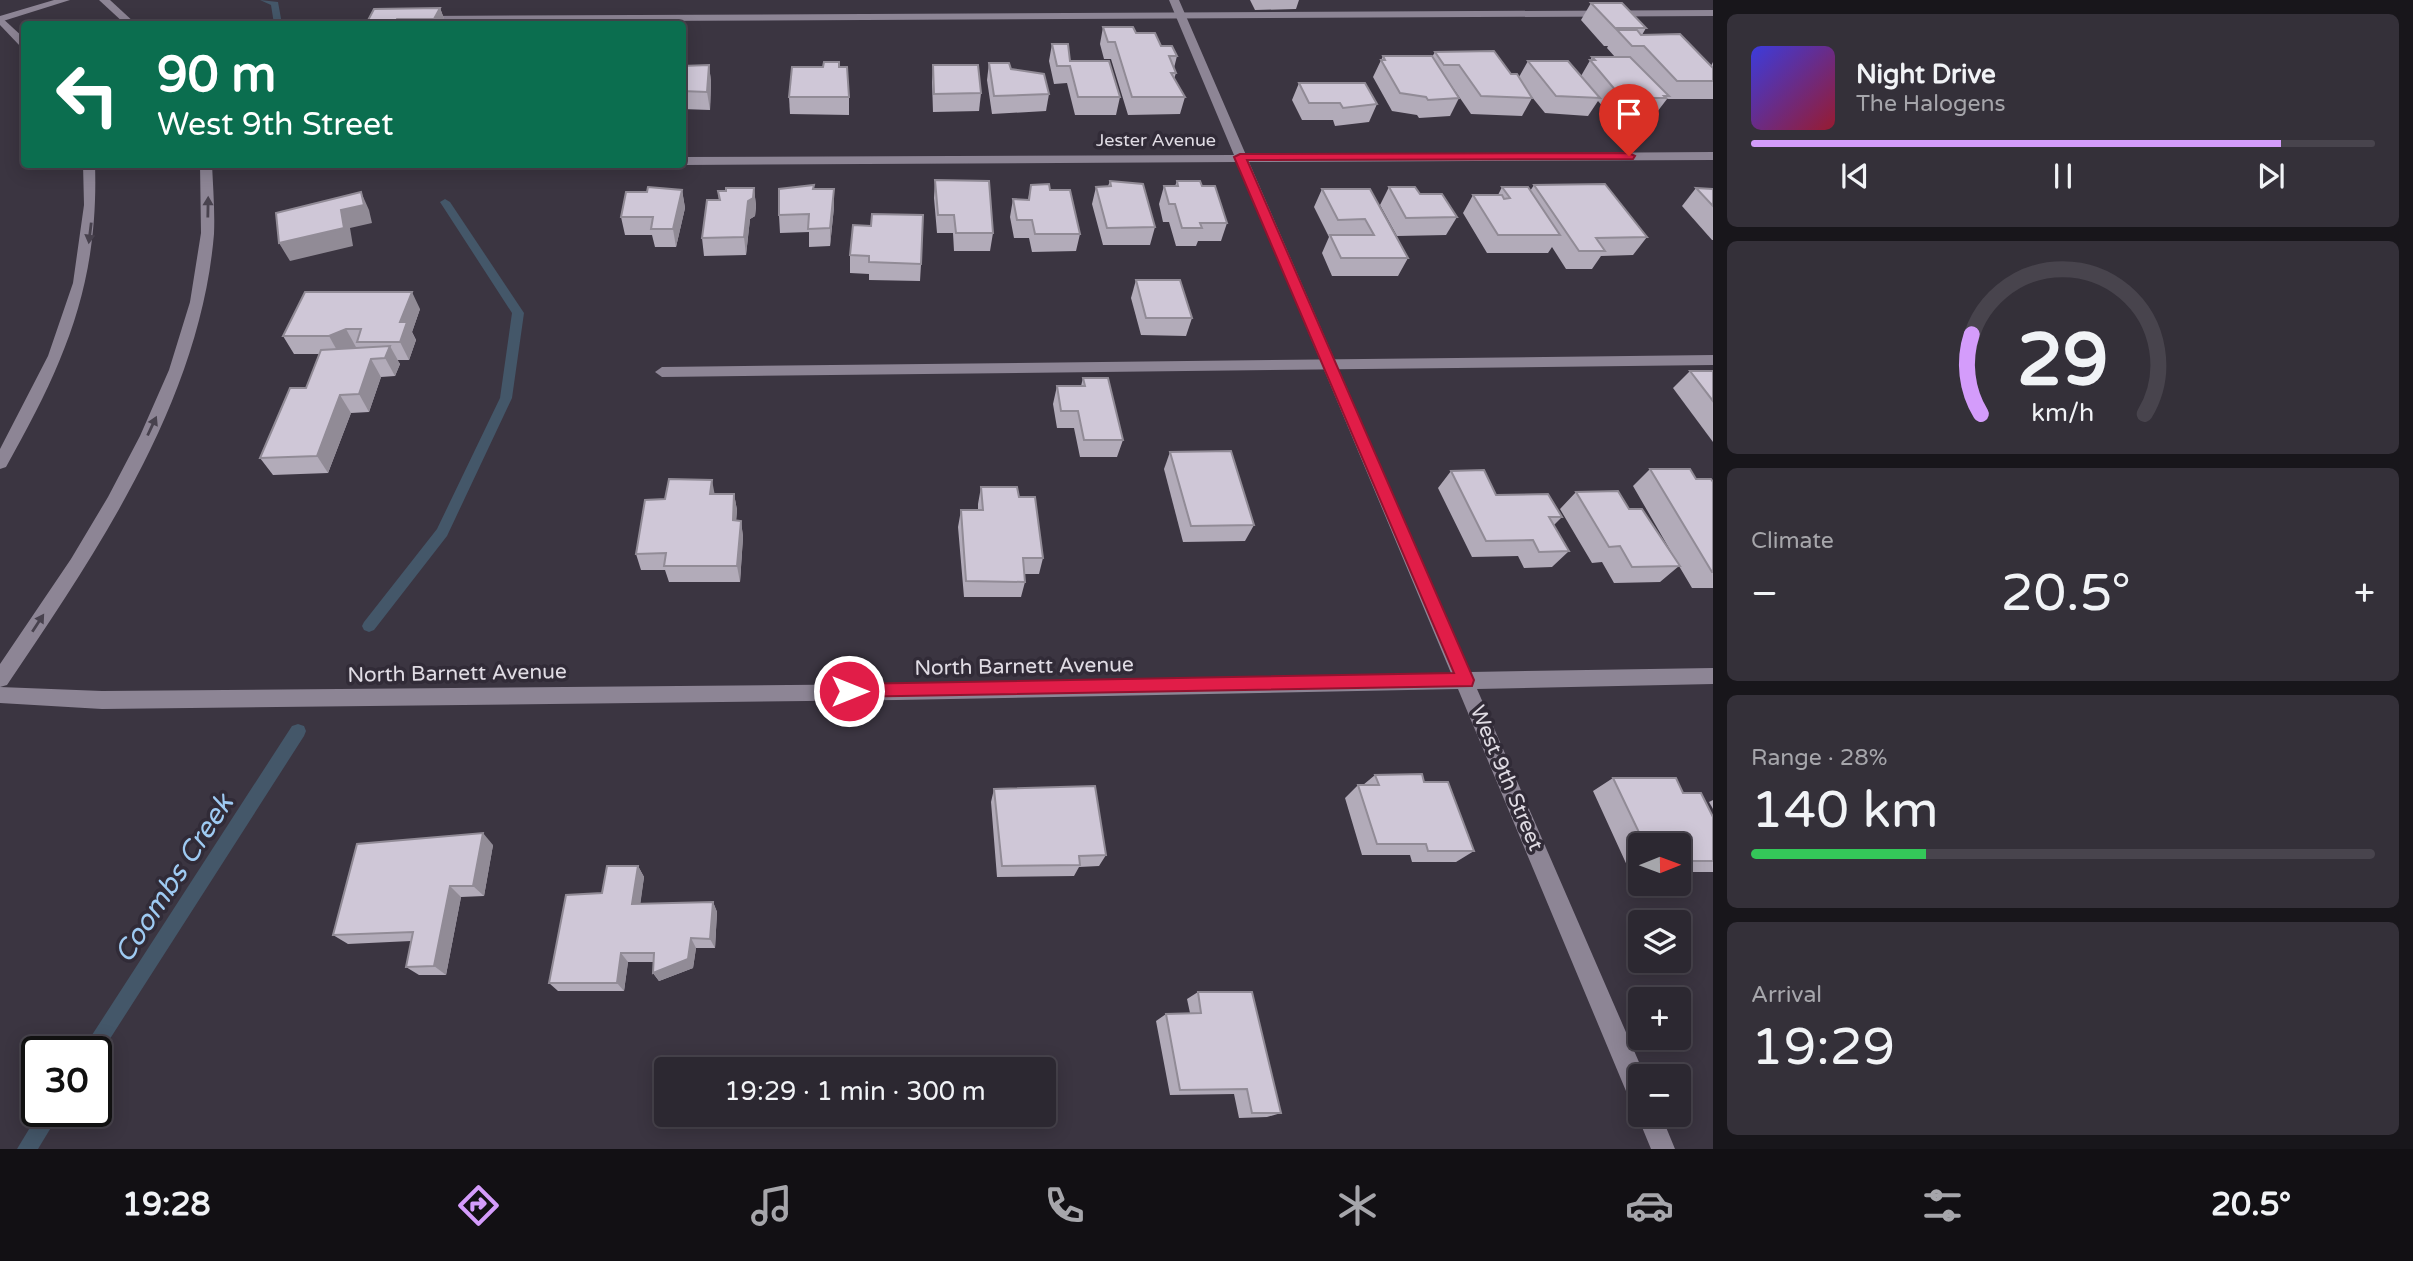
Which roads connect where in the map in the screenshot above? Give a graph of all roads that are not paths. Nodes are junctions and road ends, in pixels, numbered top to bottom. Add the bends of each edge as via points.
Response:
1 (65, 0) edge
2 (104, 0) edge
3 (1177, 7) edge
4 (1713, 13) edge
5 (0, 19) edge
6 (406, 20) edge
7 (128, 21) edge
8 (21, 41) edge
9 (1713, 156) edge
10 (1240, 157) junction
11 (686, 161) edge
12 (89, 168) edge
13 (206, 168) edge
14 (1713, 360) edge
15 (1329, 365) junction
16 (662, 372) dead end
17 (0, 463) edge
18 (1713, 676) edge
19 (0, 679) edge
20 (1465, 680) junction
21 (0, 695) edge
22 (1628, 1066) edge
23 (1654, 1127) edge
24 (1663, 1149) edge

1 - 5 street
2 - 7 street
3 - 4 street
3 - 6 street
3 - 10 street, West 9th Street
5 - 8 street
9 - 10 street, Jester Avenue
10 - 11 street, Jester Avenue
10 - 15 street, West 9th Street
12 -> 17 street via 92,213 84,275 65,335 25,422
19 -> 13 street via 111,505 153,425 197,301 208,219
14 - 15 street
15 - 16 street
15 - 20 street, West 9th Street
18 - 20 street, North Barnett Avenue
20 - 21 street, North Barnett Avenue via 897,692 102,700
20 - 22 street, West 9th Street
23 - 24 street

